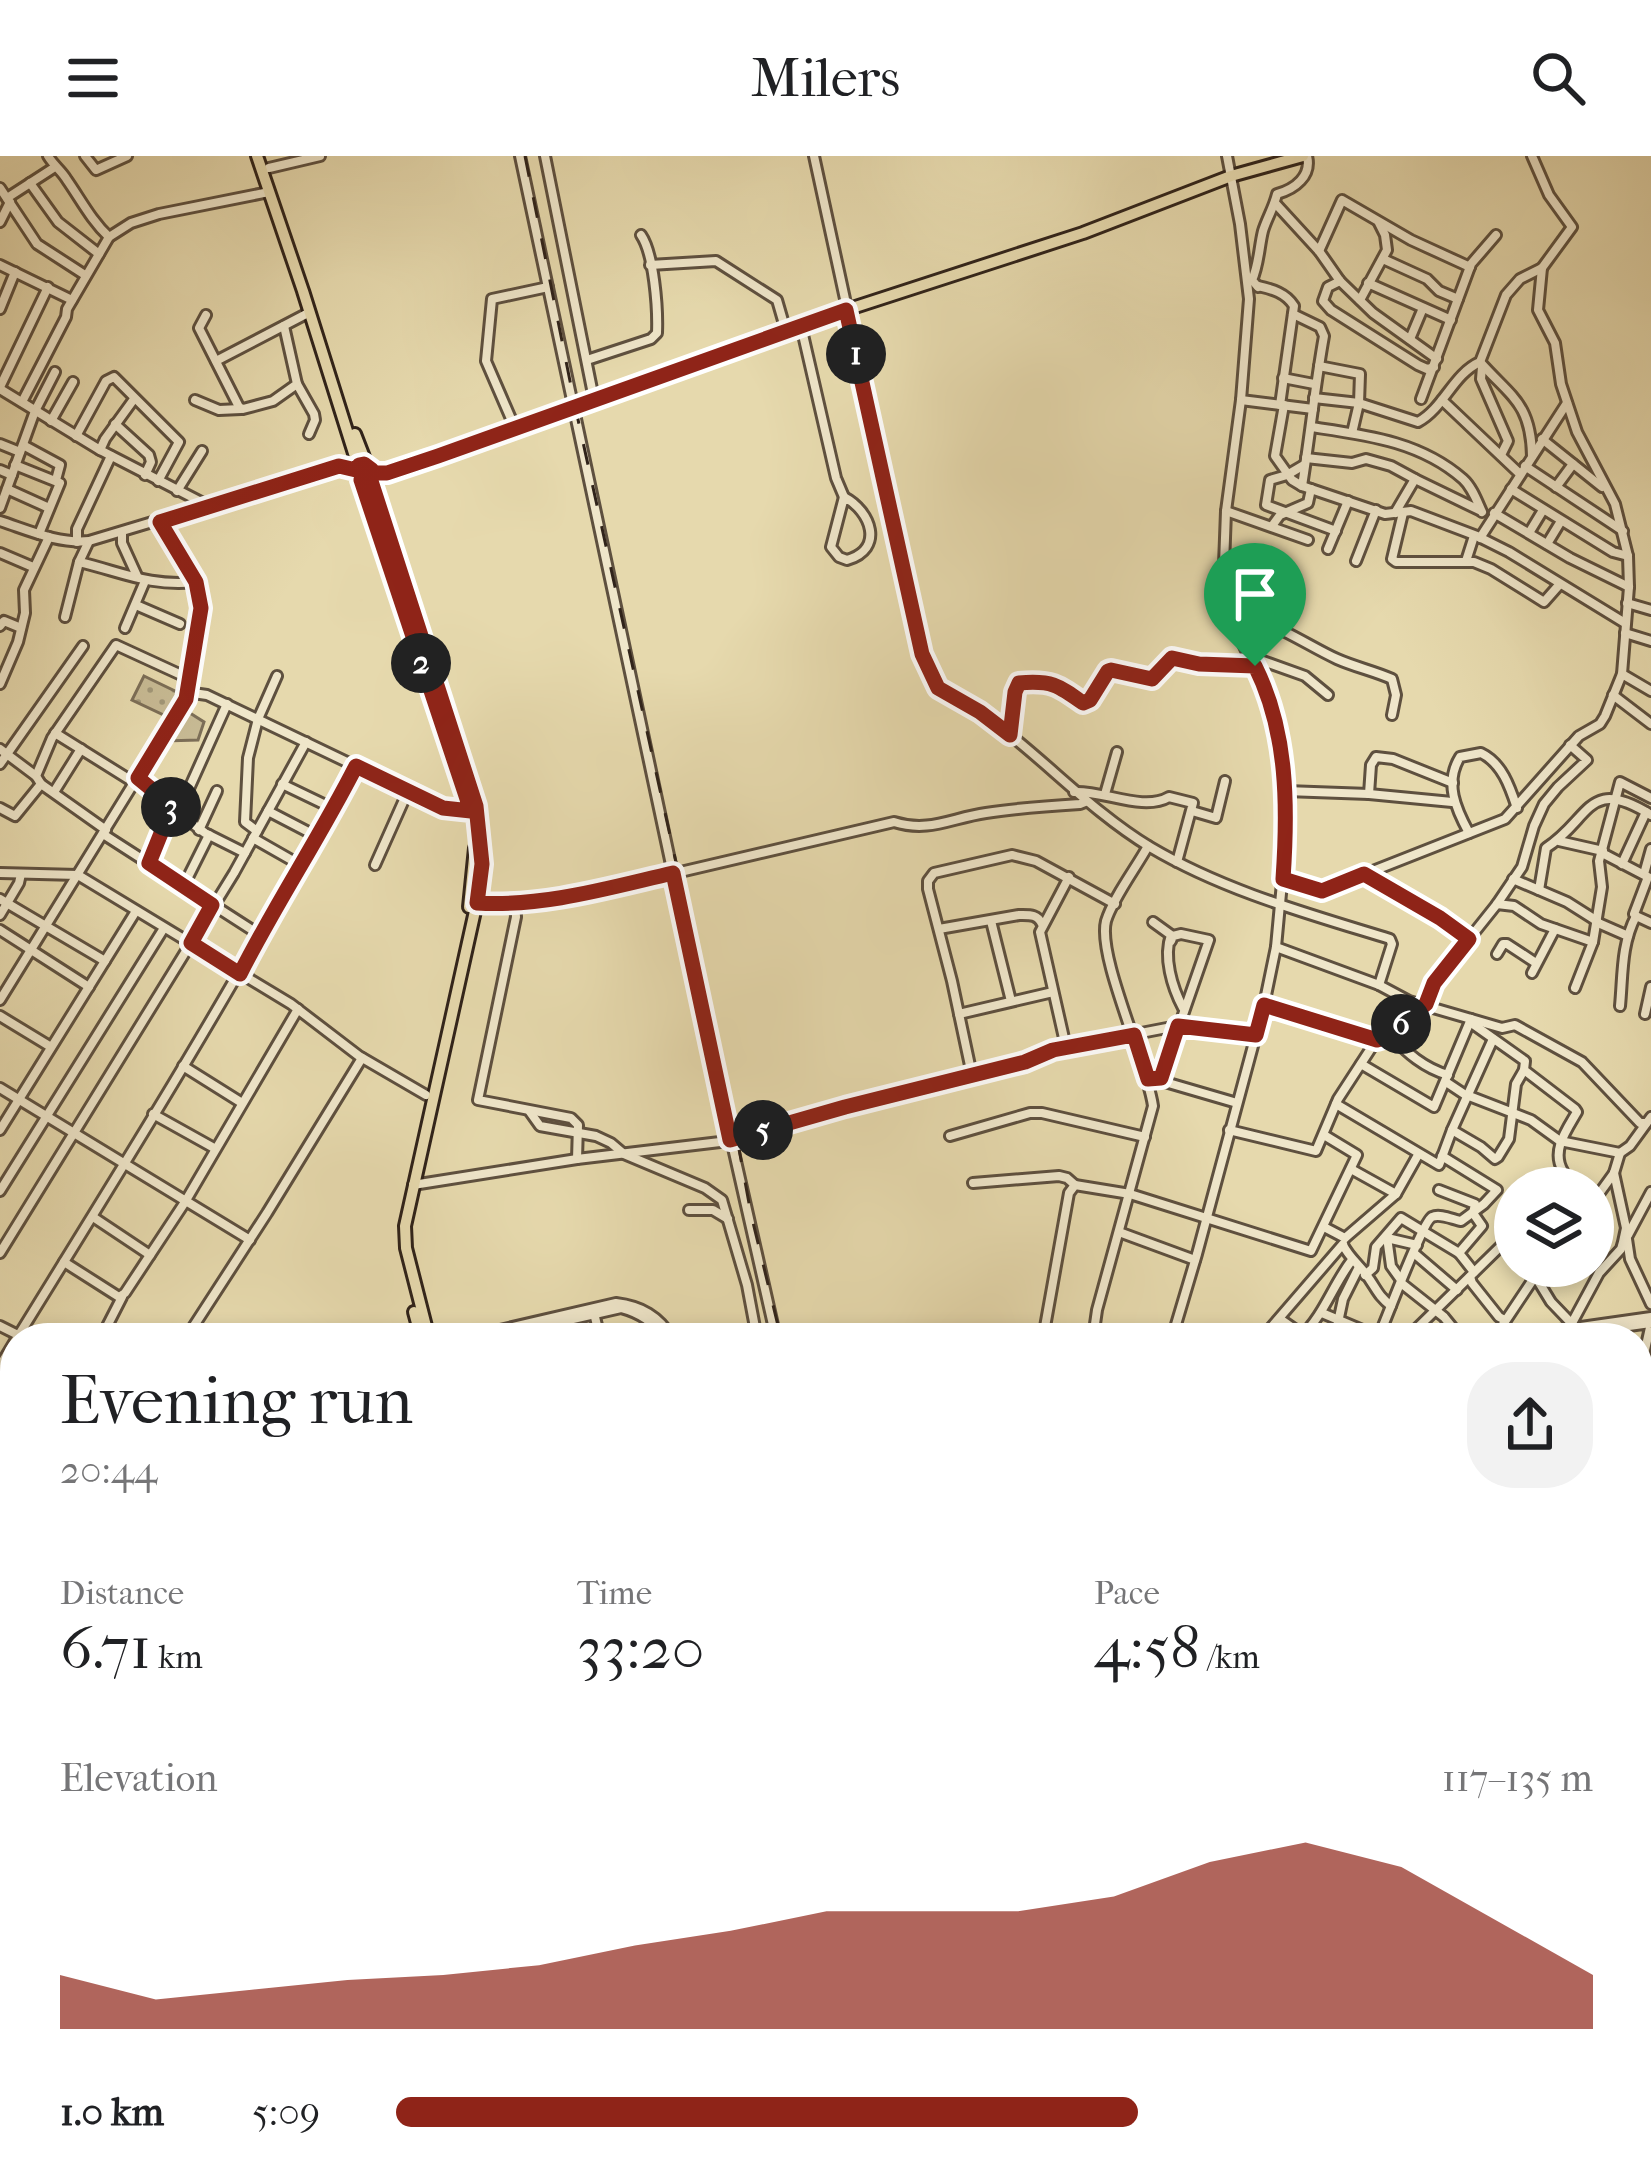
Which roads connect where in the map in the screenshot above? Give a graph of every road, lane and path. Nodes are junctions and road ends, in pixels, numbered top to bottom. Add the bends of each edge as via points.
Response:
1 (48, 156) edge
2 (86, 156) edge
3 (127, 156) edge
4 (320, 156) edge
5 (520, 156) edge
6 (544, 156) edge
7 (814, 156) edge
8 (1227, 156) edge
9 (1305, 156) edge
10 (1532, 156) edge
11 (263, 160) edge
12 (55, 167) junction
13 (1231, 176) junction
14 (30, 183) junction
15 (0, 188) edge
16 (269, 192) junction
17 (9, 200) junction
18 (1275, 203) junction
19 (0, 222) edge
20 (1378, 222) junction
21 (641, 235) dead end
22 (1496, 235) dead end
23 (109, 237) junction
24 (1318, 251) junction
25 (98, 254) junction
26 (1383, 260) junction
27 (0, 265) edge
28 (650, 265) junction
29 (1470, 267) junction
30 (1543, 268) junction
31 (15, 272) junction
32 (85, 275) junction
33 (1340, 281) junction
34 (1368, 283) junction
35 (48, 286) junction
36 (1253, 286) junction
37 (548, 287) junction
38 (1458, 299) junction
39 (72, 300) junction
40 (1360, 300) junction
41 (1423, 308) junction
42 (0, 309) edge
43 (846, 310) junction
44 (310, 313) junction
45 (1293, 314) junction
46 (206, 315) dead end
47 (1451, 320) junction
48 (284, 326) junction
49 (801, 326) junction
50 (786, 331) junction
51 (1410, 340) junction
52 (587, 360) junction
53 (216, 361) junction
54 (1436, 362) junction
55 (1481, 364) junction
56 (1319, 366) junction
57 (55, 372) dead end
58 (1283, 378) junction
59 (73, 382) dead end
60 (1314, 384) junction
61 (297, 385) junction
62 (0, 388) edge
63 (594, 399) junction
64 (1421, 399) dead end
65 (134, 400) junction
66 (195, 400) dead end
67 (1241, 400) junction
68 (1442, 400) junction
69 (22, 402) junction
70 (1567, 402) junction
71 (1314, 403) junction
72 (1359, 403) junction
73 (1282, 405) junction
74 (573, 407) junction
75 (242, 409) junction
76 (35, 411) junction
77 (51, 421) junction
78 (115, 424) junction
79 (1311, 427) junction
80 (515, 428) junction
81 (1352, 433) junction
82 (309, 434) dead end
83 (76, 436) junction
84 (1542, 440) junction
85 (0, 444) edge
86 (21, 449) junction
87 (100, 450) junction
88 (202, 451) dead end
89 (1501, 455) junction
90 (111, 456) junction
91 (1532, 456) junction
92 (1306, 461) junction
93 (1573, 464) junction
94 (0, 470) edge
95 (13, 470) junction
96 (1522, 470) junction
97 (364, 472) junction
98 (145, 475) junction
99 (1287, 475) junction
100 (1415, 478) junction
101 (56, 481) junction
102 (158, 481) junction
103 (1556, 487) junction
104 (1306, 488) junction
105 (7, 489) junction
106 (1510, 489) junction
107 (177, 491) junction
108 (1608, 491) junction
109 (844, 497) junction
110 (1348, 500) junction
111 (1, 503) edge
112 (208, 506) junction
113 (49, 508) junction
114 (1376, 510) junction
115 (1543, 510) junction
116 (1226, 511) junction
117 (1482, 512) junction
118 (1285, 513) junction
119 (1399, 513) junction
120 (1494, 515) junction
121 (0, 521) edge
122 (1561, 521) junction
123 (160, 522) junction
124 (1272, 526) junction
125 (1336, 530) junction
126 (1623, 531) junction
127 (122, 533) junction
128 (1529, 533) junction
129 (44, 535) junction
130 (1477, 537) junction
131 (1308, 540) dead end
132 (89, 541) junction
133 (77, 542) junction
134 (1547, 544) junction
135 (1328, 549) dead end
136 (0, 553) edge
137 (1628, 556) junction
138 (1466, 561) junction
139 (80, 562) junction
140 (1356, 562) dead end
141 (33, 567) junction
142 (142, 580) junction
143 (196, 582) junction
144 (1559, 585) junction
145 (1629, 587) junction
146 (1628, 603) junction
147 (136, 605) junction
148 (1651, 610) edge
149 (1229, 614) junction
150 (65, 617) dead end
151 (24, 619) junction
152 (180, 624) dead end
153 (0, 626) edge
154 (125, 628) dead end
155 (1625, 628) junction
156 (1651, 641) edge
157 (82, 646) dead end
158 (1253, 662) junction
159 (1622, 674) junction
160 (277, 676) dead end
161 (190, 679) junction
162 (0, 684) edge
163 (433, 689) junction
164 (1651, 692) edge
165 (1328, 695) dead end
166 (1613, 695) junction
167 (186, 699) junction
168 (227, 704) junction
169 (1392, 715) dead end
170 (259, 719) junction
171 (1651, 724) edge
172 (55, 733) junction
173 (1010, 735) junction
174 (306, 742) junction
175 (1570, 745) junction
176 (81, 749) junction
177 (4, 752) edge
178 (1117, 752) dead end
179 (0, 764) edge
180 (356, 766) junction
181 (39, 780) junction
182 (136, 781) junction
183 (1225, 782) dead end
184 (1454, 783) junction
185 (283, 784) junction
186 (218, 791) dead end
187 (408, 791) junction
188 (1286, 791) junction
189 (1073, 792) junction
190 (54, 793) junction
191 (1105, 794) junction
192 (1369, 794) junction
193 (1617, 798) junction
194 (1651, 798) edge
195 (1085, 802) junction
196 (1452, 802) junction
197 (175, 807) junction
198 (0, 808) edge
199 (1517, 808) junction
200 (334, 809) junction
201 (268, 811) junction
202 (471, 811) junction
203 (1192, 811) junction
204 (1648, 813) edge
205 (105, 832) junction
206 (204, 833) junction
207 (1469, 833) junction
208 (255, 835) junction
209 (318, 837) junction
210 (1558, 841) junction
211 (1148, 846) junction
212 (1651, 849) edge
213 (1602, 852) junction
214 (245, 853) junction
215 (1177, 862) junction
216 (149, 863) junction
217 (1622, 864) junction
218 (375, 865) dead end
219 (302, 866) junction
220 (0, 873) edge
221 (673, 873) junction
222 (21, 874) junction
223 (78, 874) junction
224 (1364, 874) junction
225 (1069, 877) junction
226 (1283, 879) junction
227 (1514, 879) junction
228 (1648, 879) edge
229 (184, 885) junction
230 (1539, 890) junction
231 (3, 901) edge
232 (477, 903) junction
233 (515, 903) junction
234 (1115, 904) junction
235 (1280, 904) junction
236 (1497, 904) junction
237 (212, 905) junction
238 (136, 911) junction
239 (0, 915) edge
240 (1636, 916) junction
241 (991, 921) junction
242 (1153, 922) dead end
243 (1596, 922) junction
244 (1651, 923) edge
245 (1042, 924) junction
246 (46, 927) junction
247 (164, 928) junction
248 (939, 929) junction
249 (1555, 929) junction
250 (0, 930) edge
251 (260, 935) junction
252 (1628, 936) junction
253 (1469, 939) junction
254 (1171, 940) junction
255 (1593, 942) junction
256 (191, 943) junction
257 (1276, 947) junction
258 (31, 950) junction
259 (1497, 954) dead end
260 (105, 961) junction
261 (240, 974) junction
262 (1378, 985) junction
263 (89, 987) junction
264 (1651, 987) edge
265 (1575, 988) dead end
266 (1053, 992) junction
267 (0, 1000) edge
268 (1011, 1001) junction
269 (1426, 1004) junction
270 (1264, 1005) junction
271 (1620, 1006) dead end
272 (298, 1009) junction
273 (1184, 1010) junction
274 (959, 1014) junction
275 (1645, 1015) dead end
276 (0, 1016) edge
277 (1471, 1020) junction
278 (1178, 1026) junction
279 (1134, 1035) junction
280 (1256, 1035) junction
281 (1390, 1035) junction
282 (1493, 1039) junction
283 (1377, 1040) junction
284 (52, 1047) junction
285 (1066, 1048) junction
286 (362, 1058) junction
287 (1361, 1064) junction
288 (183, 1066) junction
289 (1524, 1070) junction
290 (972, 1075) junction
291 (1161, 1078) junction
292 (1148, 1079) junction
293 (1447, 1079) junction
294 (0, 1088) edge
295 (1468, 1094) junction
296 (426, 1095) junction
297 (19, 1100) junction
298 (242, 1103) junction
299 (1238, 1103) junction
300 (1336, 1104) junction
301 (1511, 1111) junction
302 (153, 1114) junction
303 (46, 1118) junction
304 (1648, 1125) edge
305 (0, 1130) edge
306 (1229, 1130) junction
307 (1452, 1130) junction
308 (578, 1133) junction
309 (1324, 1135) junction
310 (74, 1136) junction
311 (950, 1136) dead end
312 (1145, 1137) junction
313 (730, 1140) junction
314 (1560, 1141) junction
315 (214, 1148) junction
316 (1620, 1153) junction
317 (624, 1154) junction
318 (1418, 1155) junction
319 (1442, 1156) junction
320 (577, 1159) junction
321 (122, 1164) junction
322 (1561, 1167) edge
323 (1352, 1169) junction
324 (1614, 1173) joint
325 (973, 1183) dead end
326 (413, 1185) junction
327 (1075, 1185) junction
328 (1439, 1190) dead end
329 (0, 1191) edge
330 (1651, 1192) edge
331 (1396, 1193) junction
332 (1130, 1194) junction
333 (185, 1202) junction
334 (689, 1210) dead end
335 (1473, 1213) junction
336 (93, 1217) junction
337 (1207, 1217) junction
338 (729, 1220) junction
339 (1324, 1227) junction
340 (1422, 1231) junction
341 (1120, 1232) junction
342 (1626, 1235) junction
343 (1387, 1237) junction
344 (250, 1240) junction
345 (1344, 1241) junction
346 (1416, 1249) junction
347 (0, 1252) edge
348 (1459, 1253) junction
349 (1494, 1253) edge
350 (150, 1255) junction
351 (1195, 1260) junction
352 (64, 1262) junction
353 (1358, 1268) junction
354 (1472, 1274) junction
355 (1401, 1281) junction
356 (1646, 1281) edge
357 (1528, 1287) edge
358 (1542, 1287) edge
359 (1457, 1290) junction
360 (122, 1297) junction
361 (1651, 1304) edge
362 (1390, 1309) junction
363 (1436, 1310) junction
364 (594, 1313) junction
365 (1322, 1313) junction
366 (1280, 1319) junction
367 (1339, 1319) junction
368 (1505, 1320) junction
369 (27, 1323) edge
370 (109, 1323) edge
371 (196, 1323) edge
372 (421, 1323) edge
373 (422, 1323) edge
374 (530, 1323) edge
375 (557, 1323) edge
376 (596, 1323) edge
377 (653, 1323) edge
378 (662, 1323) edge
379 (754, 1323) edge
380 (773, 1323) edge
381 (1046, 1323) edge
382 (1095, 1323) edge
383 (1176, 1323) edge
384 (1276, 1323) edge
385 (1285, 1323) edge
386 (1313, 1323) edge
387 (1337, 1323) edge
388 (1348, 1323) edge
389 (1384, 1323) edge
390 (1390, 1323) edge
391 (1423, 1323) edge
392 (1448, 1323) edge
393 (1504, 1323) edge
394 (1564, 1323) edge
395 (1574, 1323) edge

1 - 12 street
2 - 3 street via 96,170
4 - 11 street
5 - 37 street
6 - 52 street
7 - 43 street
8 - 13 street
9 - 13 main road
9 - 18 street via 1306,177
10 - 30 street via 1572,227
11 - 16 main road
11 - 97 main road
12 - 14 street
12 - 23 street
13 - 36 street
13 - 43 main road
14 - 17 street
14 - 25 street via 58,222
15 - 17 street
16 - 23 street via 158,214
16 - 44 main road
17 - 19 street
17 - 32 street via 37,244
18 - 24 street
18 - 36 street
20 - 24 street via 1342,200
20 - 26 street
20 - 29 street
21 - 28 street
22 - 29 street
23 - 25 street
24 - 33 street
25 - 32 street
26 - 34 street
26 - 38 street
27 - 31 street
28 - 50 street via 716,261 777,300
28 - 52 street via 654,337
29 - 38 street
30 - 55 street via 1506,295
30 - 70 street via 1538,310 1555,343
31 - 35 street
31 - 42 street
32 - 39 street
33 - 40 street
33 - 54 street via 1324,297 1331,310 1418,365
34 - 40 street
34 - 41 street
35 - 39 street
35 - 62 street
36 - 45 street via 1289,298
36 - 67 street
37 - 74 street
37 - 80 street via 492,299 486,361
38 - 47 street
39 - 69 street
40 - 51 street
41 - 47 street
41 - 51 street
43 - 49 main road
43 - 173 street via 928,668 938,688
44 - 48 street
44 - 97 main road
45 - 56 street via 1324,333
45 - 58 street
46 - 53 street via 199,328
47 - 54 street
48 - 53 street
48 - 61 street
49 - 50 main road
49 - 109 street
50 - 63 main road
51 - 54 street
52 - 63 street
53 - 75 street
54 - 64 street
55 - 68 street
55 - 89 street via 1509,444
55 - 91 street via 1517,400
56 - 60 street
56 - 72 street via 1360,374
57 - 76 street
58 - 60 street
58 - 73 street
59 - 77 street
60 - 71 street
61 - 75 street
61 - 82 street via 314,414
62 - 69 street
63 - 74 main road
65 - 78 street
65 - 83 street via 110,377
65 - 102 street via 179,442
66 - 75 street
67 - 73 street
67 - 116 street
68 - 72 street via 1418,422
68 - 89 street
69 - 76 street
70 - 84 street
70 - 108 street
71 - 72 street
71 - 73 street
71 - 79 street
72 - 81 street
73 - 99 street via 1275,455
74 - 80 main road
74 - 221 street
76 - 77 street
76 - 86 street
77 - 83 street
78 - 87 street
78 - 98 street via 149,455
79 - 81 street
79 - 92 street
80 - 97 main road via 387,473
81 - 117 street via 1429,455 1464,480
83 - 87 street
84 - 91 street
84 - 93 street
85 - 86 street
86 - 95 street
86 - 101 street via 61,465
87 - 90 street
88 - 107 street
89 - 96 street
90 - 98 street
90 - 133 street
91 - 96 street
92 - 99 street
92 - 100 street via 1366,459
92 - 104 street
93 - 103 street
93 - 108 street
94 - 95 street
95 - 101 street
95 - 105 street
96 - 103 street
96 - 106 street
97 - 112 street via 339,466
97 - 163 main road
98 - 102 street
99 - 104 street
99 - 118 street via 1270,480 1265,502
100 - 117 street
100 - 119 street
101 - 113 street
102 - 107 street
103 - 126 street
104 - 110 street
104 - 118 street via 1308,502
105 - 111 street
105 - 113 street
106 - 115 street
106 - 120 street
107 - 112 street
108 - 126 street
109 - 109 street via 863,514 871,537 862,554 847,560 831,547
110 - 114 street
110 - 125 street
112 - 123 street
113 - 129 street
114 - 119 street
114 - 140 street
115 - 122 street
115 - 128 street
116 - 124 street
116 - 149 street
117 - 120 street
118 - 124 street
118 - 125 street
119 - 130 street
119 - 138 street via 1393,561
120 - 128 street
120 - 130 street
121 - 129 street
122 - 134 street
122 - 137 street
123 - 127 street
123 - 143 street
124 - 131 street
125 - 135 street
126 - 137 street
127 - 132 street
127 - 142 street
128 - 134 street
129 - 133 street
129 - 141 street
130 - 138 street
130 - 144 street
132 - 133 street
132 - 139 street
134 - 145 street
136 - 141 street
137 - 145 street
138 - 144 street via 1544,602
139 - 142 street
139 - 150 street
141 - 151 street
142 - 143 street
142 - 147 street
143 - 161 street via 201,608
144 - 155 street
145 - 146 street
146 - 148 street
146 - 155 street
147 - 152 street
147 - 154 street
149 - 158 street
149 - 169 street via 1392,679
151 - 153 street
151 - 162 street
155 - 156 street
155 - 159 street
157 - 177 street
158 - 165 street via 1305,676
158 - 173 street via 1172,658 1152,679 1111,670 1083,703 1052,683 1019,683
158 - 188 street
159 - 164 street
159 - 166 street
160 - 170 street
161 - 167 street
161 - 172 street via 117,644
163 - 202 main road
163 - 232 main road via 476,806
166 - 171 street
166 - 175 street via 1603,720
167 - 168 street via 193,693
167 - 182 street
168 - 170 street
168 - 197 street
170 - 174 street
170 - 208 street via 245,822
172 - 176 street
172 - 181 street
173 - 189 street
174 - 180 street
174 - 185 street
175 - 199 street
175 - 227 street via 1587,760 1544,804
176 - 182 street
176 - 190 street
177 - 179 street
177 - 181 street
178 - 191 street
180 - 187 street
180 - 200 street
181 - 190 street
181 - 198 street via 15,816
182 - 197 street
182 - 205 street
183 - 203 street via 1216,818
184 - 192 street via 1376,757
184 - 196 street
184 - 199 street via 1456,760 1481,753 1494,760
185 - 200 street
185 - 201 street
186 - 206 street
187 - 202 street
187 - 218 street
188 - 192 street
188 - 226 street
189 - 191 street
189 - 195 street
190 - 205 street
191 - 203 street via 1190,801
192 - 196 street
193 - 194 street via 1620,782
193 - 204 street
193 - 210 street via 1594,802
193 - 213 street
195 - 211 street
195 - 221 street via 918,828 893,821
196 - 207 street
197 - 206 street
197 - 216 street
199 - 207 street
200 - 209 street
201 - 208 street
201 - 209 street
202 - 296 main road via 472,889
203 - 215 street
204 - 217 street
205 - 216 street
205 - 223 street
206 - 214 street
206 - 229 street
207 - 224 street
208 - 214 street
208 - 219 street
209 - 219 street
210 - 213 street
210 - 230 street via 1546,848
211 - 215 street
211 - 234 street
212 - 228 street
213 - 217 street
213 - 243 street
214 - 237 street
215 - 235 street
216 - 229 street
217 - 228 street
219 - 251 street
220 - 222 street
221 - 233 street
221 - 313 street
222 - 223 street
222 - 231 street
223 - 238 street
223 - 246 street
224 - 226 street via 1322,891
224 - 253 street
225 - 234 street
225 - 245 street
225 - 248 street via 1012,855 934,873 928,889
226 - 235 street
227 - 230 street
227 - 236 street
228 - 240 street
229 - 237 street
230 - 243 street
231 - 239 street
231 - 246 street
232 - 233 street
232 - 326 main road
233 - 308 street via 478,1098 571,1118
234 - 279 street via 1105,937
235 - 257 street
235 - 262 street via 1390,939
236 - 249 street
236 - 253 street
237 - 251 street
237 - 256 street
238 - 247 street
238 - 260 street
240 - 244 street
240 - 252 street
241 - 245 street via 1033,914
241 - 248 street
241 - 268 street
242 - 254 street
243 - 252 street
243 - 255 street
245 - 266 street
246 - 258 street
246 - 260 street
247 - 256 street
247 - 303 street
248 - 274 street
249 - 255 street
249 - 259 street via 1534,968 1507,944
250 - 258 street
251 - 261 street
252 - 271 street
253 - 269 street
254 - 273 street
254 - 273 street via 1209,940
255 - 265 street
256 - 261 street
256 - 310 street
257 - 262 street
257 - 270 street
258 - 263 street
258 - 267 street
260 - 263 street
261 - 272 street
261 - 288 street
262 - 269 street
263 - 284 street
264 - 275 street
266 - 268 street
266 - 285 street
268 - 274 street
269 - 277 street
269 - 281 street
270 - 280 street
270 - 283 street
272 - 286 street
272 - 298 street
273 - 278 street
274 - 290 street
276 - 284 street
277 - 282 street
277 - 293 street
277 - 304 street via 1515,1025 1558,1047
278 - 279 street
278 - 280 street
278 - 291 street
279 - 285 street
279 - 292 street
280 - 299 street
281 - 283 street
281 - 293 street
282 - 289 street via 1525,1060
282 - 295 street
283 - 287 street
284 - 297 street
285 - 290 street
286 - 296 street
286 - 344 street
287 - 293 street via 1434,1107
287 - 300 street
288 - 298 street
288 - 302 street
289 - 301 street
289 - 314 street via 1576,1112
290 - 313 street
291 - 292 street
291 - 299 street
292 - 312 street via 1153,1106
293 - 295 street
294 - 297 street
295 - 301 street
295 - 307 street
296 - 372 main road via 398,1225
297 - 303 street
297 - 305 street
298 - 315 street
299 - 306 street
300 - 309 street
300 - 318 street
301 - 307 street via 1510,1139 1495,1160
301 - 314 street
302 - 315 street
302 - 321 street
303 - 310 street
303 - 329 street
304 - 316 street
306 - 309 street via 1314,1151
306 - 337 street
307 - 319 street
308 - 317 street
308 - 320 street
309 - 323 street via 1357,1155
310 - 321 street
310 - 347 street
311 - 312 street via 1042,1113
312 - 332 street
313 - 317 street
313 - 380 street
314 - 316 street
314 - 322 street
315 - 333 street
316 - 324 street
317 - 320 street
317 - 338 street via 705,1188 724,1203
318 - 319 street via 1439,1165
318 - 331 street
319 - 335 street via 1497,1190
320 - 326 street
321 - 333 street
321 - 336 street
323 - 331 street
323 - 339 street
324 - 342 street
325 - 327 street via 1059,1176
326 - 373 main road via 406,1248
327 - 332 street
327 - 381 street
328 - 335 street via 1475,1204
330 - 342 street
331 - 345 street
332 - 337 street
332 - 341 street
333 - 344 street
333 - 350 street
334 - 338 street
335 - 340 street via 1461,1222 1432,1216
335 - 348 street via 1483,1226
336 - 350 street
336 - 352 street
337 - 339 street via 1306,1251
337 - 351 street
338 - 379 street
339 - 345 street
340 - 343 street via 1401,1218
340 - 346 street
340 - 348 street
341 - 351 street
341 - 382 street
342 - 356 street
342 - 395 street
343 - 346 street
343 - 353 street via 1372,1268
343 - 355 street
344 - 371 street
345 - 353 street
345 - 366 street
346 - 355 street
346 - 359 street
348 - 354 street
349 - 354 street
350 - 360 street
351 - 383 street
352 - 360 street
352 - 369 street
353 - 362 street
353 - 365 street via 1337,1283
353 - 367 street
354 - 359 street
354 - 368 street
355 - 362 street
355 - 363 street
356 - 361 street
357 - 368 street
358 - 394 street
359 - 363 street
360 - 370 street
362 - 389 street
362 - 390 street
363 - 391 street
363 - 392 street
364 - 375 street
364 - 376 street
364 - 377 street via 632,1311
365 - 367 street
365 - 386 street
366 - 384 street
366 - 385 street
367 - 387 street
367 - 388 street
368 - 393 street
374 - 378 street via 616,1303

